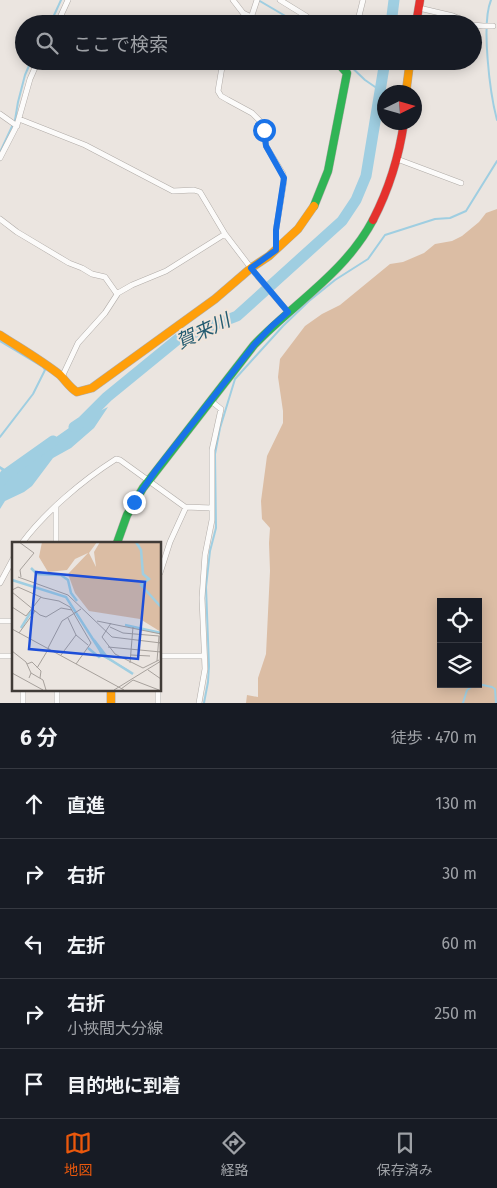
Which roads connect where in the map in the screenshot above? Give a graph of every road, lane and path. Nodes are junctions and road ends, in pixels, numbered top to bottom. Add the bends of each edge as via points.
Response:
1 (68, 0) edge
2 (232, 0) edge
3 (257, 0) edge
4 (280, 0) edge
5 (363, 0) edge
6 (419, 4) edge
7 (61, 15) edge
8 (247, 15) edge
9 (252, 15) edge
10 (304, 15) edge
11 (359, 15) edge
12 (450, 15) edge
13 (482, 26) edge
14 (493, 26) dead end
15 (34, 70) edge
16 (222, 70) edge
17 (345, 70) edge
18 (409, 70) edge
19 (407, 85) edge
20 (0, 114) edge
21 (19, 118) junction
22 (17, 126) junction
23 (402, 130) edge
24 (0, 158) edge
25 (397, 159) junction
26 (461, 183) dead end
27 (0, 219) edge
28 (225, 234) junction
29 (276, 250) junction
30 (252, 270) junction
31 (117, 294) junction
32 (285, 309) junction
33 (0, 335) edge
34 (62, 377) junction
35 (211, 401) junction
36 (148, 480) junction
37 (56, 506) junction
38 (186, 507) junction
39 (212, 508) junction
40 (23, 542) edge
41 (56, 542) edge
42 (117, 542) edge
43 (12, 561) edge
44 (161, 570) edge
45 (0, 583) edge
46 (161, 656) edge
47 (204, 656) junction
48 (23, 690) edge
49 (57, 690) edge
50 (111, 690) edge
51 (158, 690) edge
52 (23, 703) edge
53 (57, 703) edge
54 (111, 703) edge
55 (158, 703) edge
56 (199, 703) edge

1 - 7 street
2 - 8 street
3 - 9 street
4 - 10 street
5 - 11 street
6 - 12 street
13 - 14 street
15 - 21 street
16 - 29 street via 218,91 260,121 266,146 284,178
17 - 29 main road via 328,171 304,222
18 - 19 main road
20 - 22 street
21 - 22 street
21 - 28 street via 85,145 173,191 200,192
22 - 24 street
23 - 25 main road
25 - 26 street
25 - 32 main road via 381,203 358,243 333,274
27 - 31 street via 69,264 105,277
28 - 30 street
28 - 31 street via 166,271 132,284
29 - 30 main road
30 - 32 street
30 - 34 main road via 95,386 77,392
31 - 34 street via 78,343
32 - 35 main road
33 - 34 main road
35 - 36 main road
35 - 39 street via 222,410 212,450
36 - 37 street via 116,459
36 - 38 street
36 - 42 main road via 130,508
37 - 40 street
37 - 41 street
38 - 39 street
38 - 44 street
39 - 47 street via 202,584
43 - 45 street
46 - 47 street
47 - 56 street via 204,680
48 - 52 street
49 - 53 street
50 - 54 main road
51 - 55 street

